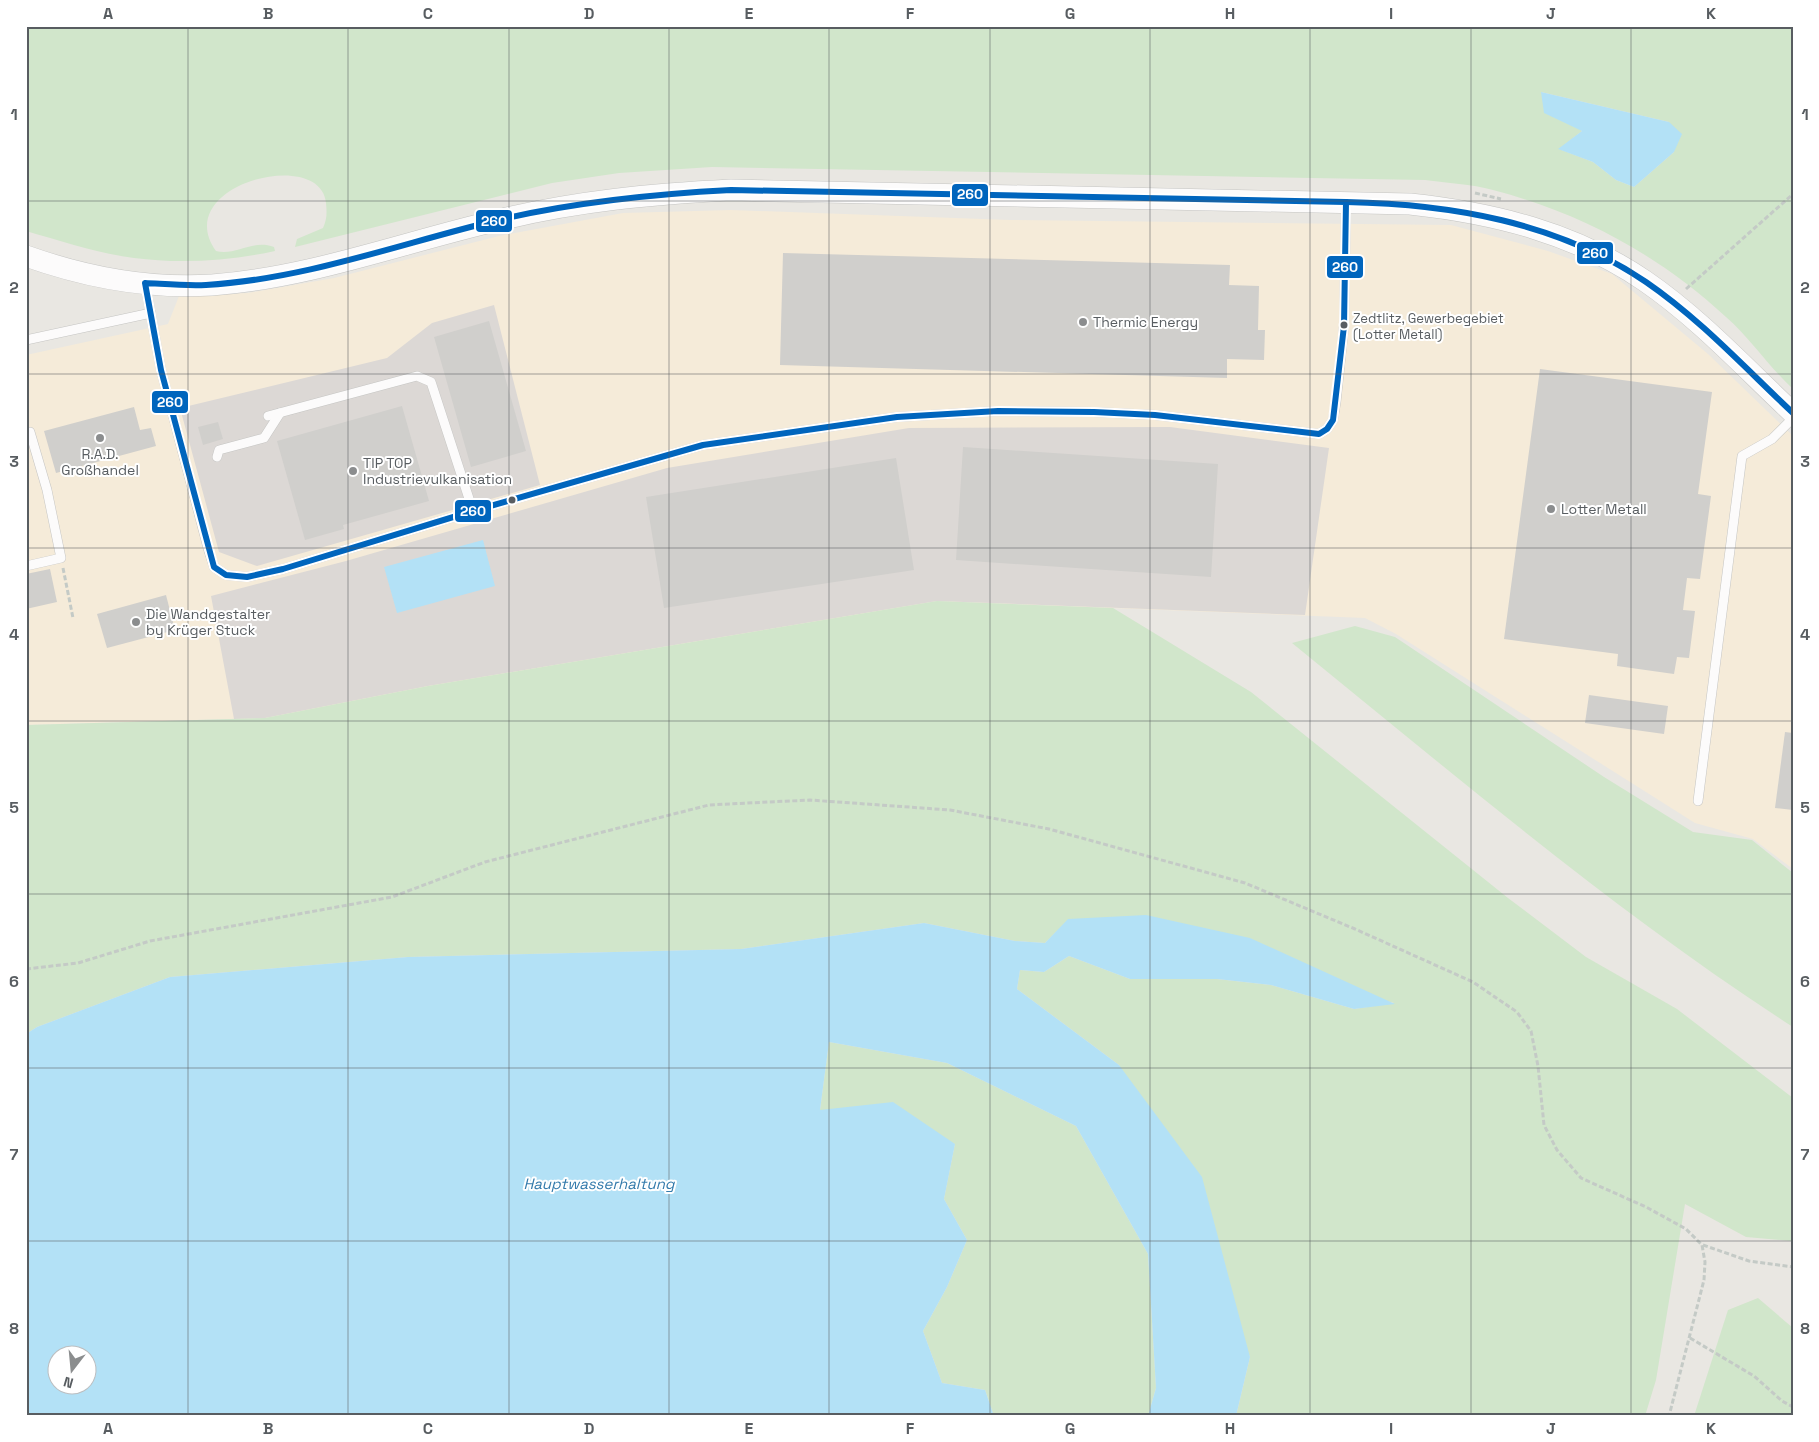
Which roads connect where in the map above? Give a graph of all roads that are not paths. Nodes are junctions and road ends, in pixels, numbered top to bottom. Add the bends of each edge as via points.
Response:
1 (1346, 202) junction
2 (26, 256) edge
3 (145, 283) junction
4 (151, 313) junction
5 (26, 340) edge
6 (1793, 412) edge
7 (280, 413) junction
8 (268, 416) dead end
9 (1793, 418) edge
10 (30, 432) dead end
11 (217, 457) dead end
12 (473, 511) junction
13 (26, 566) edge
14 (1698, 801) dead end

1 - 3 street via 730,190 644,195 500,220 268,278 211,285
1 - 6 street via 1410,204 1459,210 1502,218 1570,241 1623,267 1675,304
1 - 12 lane via 1344,326 1336,402 1327,430 1319,434 1155,415 1094,412 998,411 897,416 703,445
2 - 3 street via 85,274
3 - 4 lane
4 - 5 lane
4 - 12 lane via 161,370 208,548 214,567 226,575 247,577 283,568
7 - 8 lane
7 - 11 lane via 264,438 219,450
7 - 12 lane via 417,376 431,382
9 - 14 lane via 1772,438 1742,456
10 - 13 lane via 62,558

